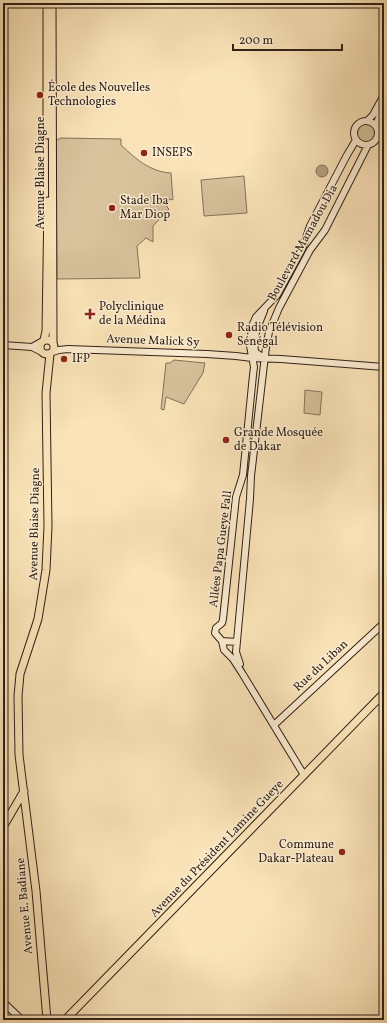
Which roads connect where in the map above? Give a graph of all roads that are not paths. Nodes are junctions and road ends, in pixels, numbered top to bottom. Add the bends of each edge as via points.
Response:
1 (47, 3) edge
2 (52, 3) edge
3 (384, 95) edge
4 (384, 106) edge
5 (367, 122) junction
6 (376, 126) junction
7 (362, 143) junction
8 (43, 341) junction
9 (53, 343) junction
10 (3, 345) edge
11 (32, 347) junction
12 (68, 349) junction
13 (47, 353) junction
14 (253, 354) junction
15 (265, 357) junction
16 (384, 367) edge
17 (384, 623) edge
18 (222, 641) junction
19 (237, 642) junction
20 (233, 654) junction
21 (384, 693) edge
22 (274, 725) junction
23 (304, 775) junction
24 (24, 791) junction
25 (3, 827) edge
26 (3, 1002) edge
27 (22, 1020) edge
28 (47, 1020) edge
29 (65, 1020) edge

1 - 8 main road, Avenue Blaise Diagne via 46,331
2 - 9 main road, Avenue Blaise Diagne
3 - 5 street
4 - 6 street
5 - 6 street
5 - 7 street via 360,123 354,134
6 - 7 street via 378,138 374,143
7 - 14 street, Boulevard Mamadou Dia via 346,155 310,226 302,249 277,295 256,317 250,336
7 - 15 street, Boulevard Mamadou Dia via 325,230 310,250 279,308 269,332
8 - 9 main road via 49,340
8 - 11 street
8 - 13 main road via 40,346
9 - 12 street, Avenue Malick Sy
9 - 13 main road via 54,348
10 - 11 street
11 - 13 street
12 - 13 street, Avenue Malick Sy
12 - 14 street, Avenue Malick Sy via 236,356
13 - 24 main road, Avenue Blaise Diagne via 46,570 38,619 18,683 19,755
14 - 15 street, Avenue Malick Sy
14 - 18 street, Allées Papa Gueye Fall via 243,475 236,497 223,619 215,630
15 - 16 street, Avenue Malick Sy
15 - 19 street, Allées Papa Gueye Fall via 251,476
17 - 22 street, Rue du Liban
18 - 19 street
18 - 20 street via 224,650
19 - 20 street, Allées Papa Gueye Fall
20 - 22 street
21 - 23 main road, Avenue du Président Lamine Gueye
22 - 23 street
23 - 29 main road, Avenue du Président Lamine Gueye
24 - 25 main road
24 - 28 main road, Avenue E. Badiane
26 - 27 street

